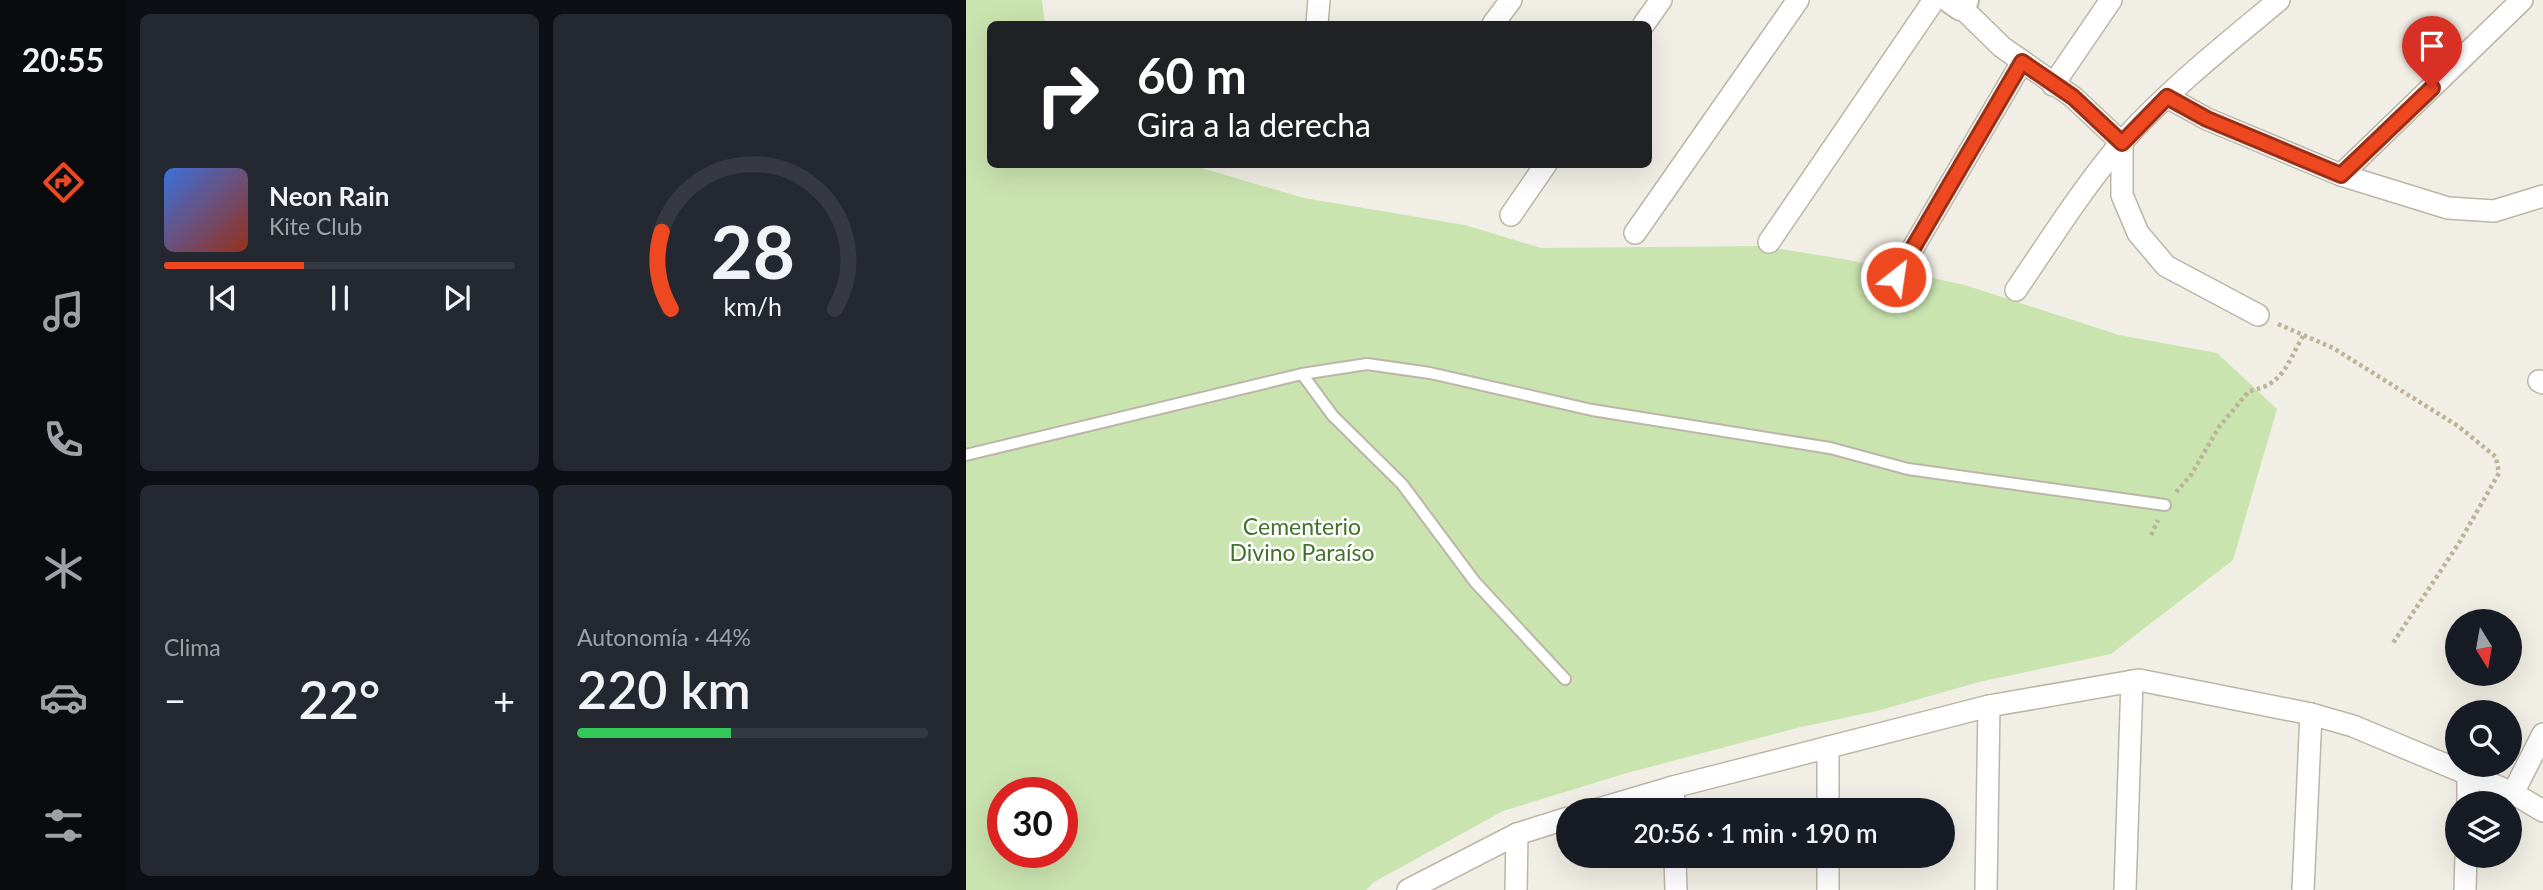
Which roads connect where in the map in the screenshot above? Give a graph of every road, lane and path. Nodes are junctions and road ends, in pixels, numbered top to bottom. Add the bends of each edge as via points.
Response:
1 (1319, 0) edge
2 (1511, 0) edge
3 (1661, 0) edge
4 (1798, 0) edge
5 (1934, 0) edge
6 (2111, 0) edge
7 (2279, 0) edge
8 (2522, 0) edge
9 (1959, 2) edge
10 (1317, 21) edge
11 (1495, 21) edge
12 (1646, 21) edge
13 (2022, 62) junction
14 (2053, 85) junction
15 (2167, 97) junction
16 (2122, 143) junction
17 (1543, 168) edge
18 (2341, 175) junction
19 (2543, 196) edge
20 (1511, 215) dead end
21 (1635, 233) dead end
22 (1769, 242) dead end
23 (1896, 277) dead end
24 (2016, 290) dead end
25 (2258, 315) joint
26 (2303, 336) junction
27 (1302, 374) junction
28 (966, 455) edge
29 (2165, 505) junction
30 (2151, 535) dead end
31 (2393, 643) dead end
32 (1565, 679) dead end
33 (2132, 681) junction
34 (1989, 706) junction
35 (2311, 714) junction
36 (2543, 734) edge
37 (1828, 747) junction
38 (2445, 764) edge
39 (2475, 777) edge
40 (1673, 787) junction
41 (2508, 791) edge
42 (2514, 791) edge
43 (1636, 798) edge
44 (1673, 798) edge
45 (1828, 798) edge
46 (2522, 798) edge
47 (2543, 811) edge
48 (1556, 822) edge
49 (1517, 834) junction
50 (1675, 868) edge
51 (1828, 868) edge
52 (2466, 868) edge
53 (1408, 890) edge
54 (1516, 890) edge
55 (1676, 890) edge
56 (1828, 890) edge
57 (1986, 890) edge
58 (2125, 890) edge
59 (2303, 890) edge
60 (2465, 890) edge

1 - 10 street
2 - 11 street
3 - 12 street
4 - 21 street
5 - 22 street
6 - 14 street
7 - 15 street
8 - 18 street
9 - 13 street
13 - 14 street
13 - 23 street
14 - 16 street via 2073,97
15 - 16 street
15 - 18 street via 2207,119
16 - 24 street via 2086,186
16 - 25 street via 2122,195 2138,233 2166,266
17 - 20 street
18 - 19 street via 2448,208 2494,211
25 - 26 path
26 - 29 path via 2280,377 2268,387 2249,391
26 - 31 path via 2333,348 2458,426 2496,457 2499,473
27 - 28 lane
27 - 29 lane via 1367,365 1430,373 1592,410 1830,448 1908,468
27 - 32 lane via 1333,416 1402,484 1475,582
29 - 30 path
33 - 34 street
33 - 35 street
33 - 58 street
34 - 37 street
34 - 57 street
35 - 38 street via 2353,726
35 - 59 street
36 - 42 street
37 - 40 street
37 - 45 street
39 - 41 street
40 - 43 street
40 - 44 street
46 - 47 street
48 - 49 street
49 - 53 street
49 - 54 street
50 - 55 street
51 - 56 street
52 - 60 street

